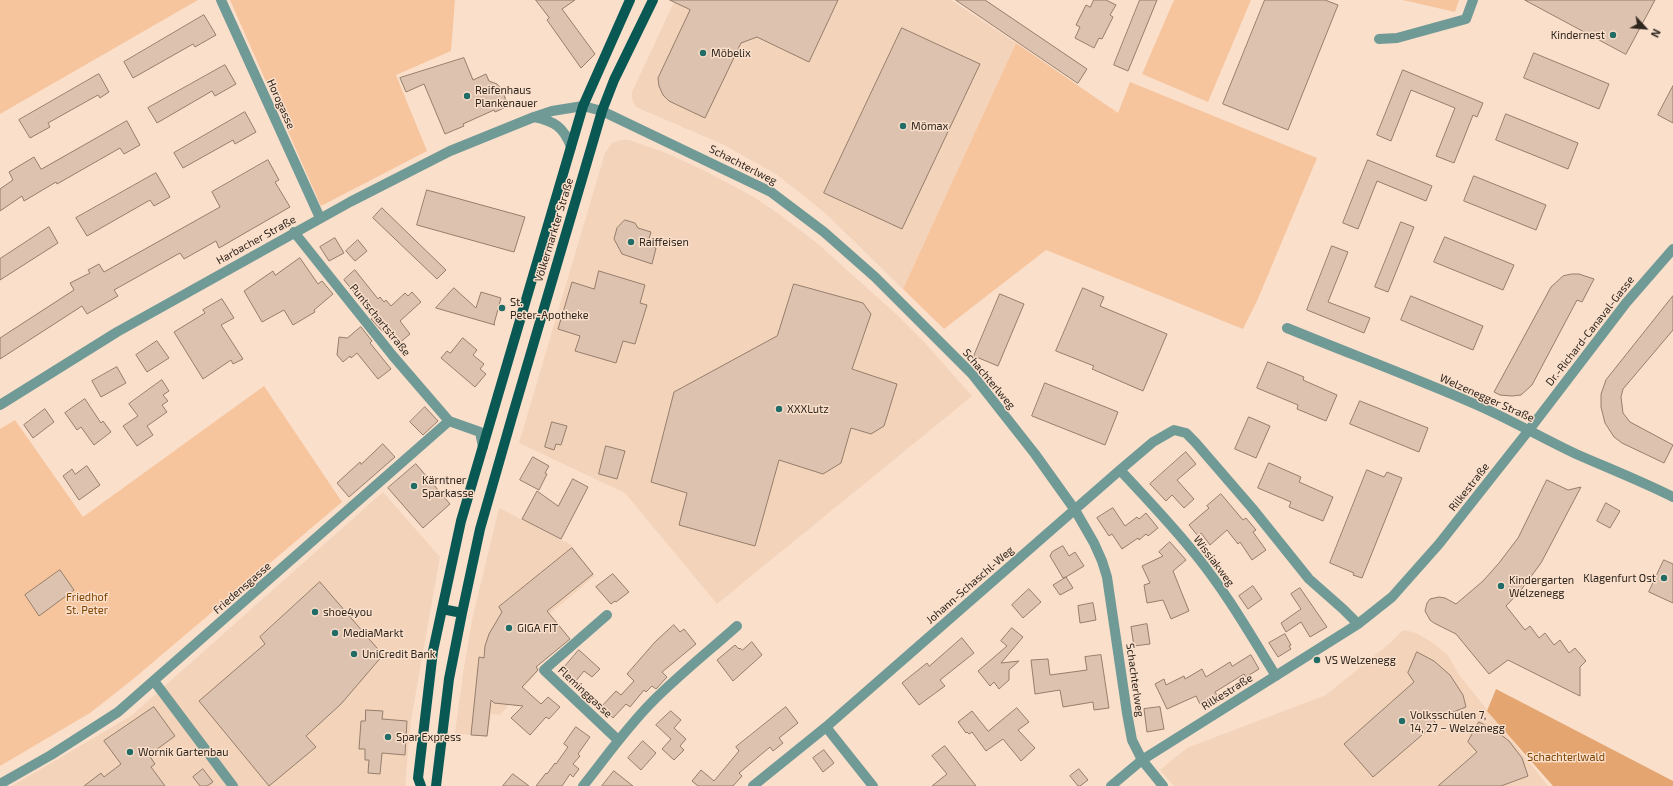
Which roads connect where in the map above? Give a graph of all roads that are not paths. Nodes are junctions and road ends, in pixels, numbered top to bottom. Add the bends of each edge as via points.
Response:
1 (221, 0) edge
2 (630, 0) edge
3 (653, 0) edge
4 (1472, 0) edge
5 (1379, 39) dead end
6 (583, 106) junction
7 (602, 111) junction
8 (534, 117) junction
9 (571, 147) junction
10 (320, 218) junction
11 (294, 232) junction
12 (1673, 249) edge
13 (1287, 328) dead end
14 (0, 405) edge
15 (449, 421) junction
16 (1529, 430) junction
17 (482, 447) junction
18 (1120, 470) junction
19 (1673, 497) edge
20 (1075, 510) junction
21 (442, 609) junction
22 (462, 613) junction
23 (607, 615) dead end
24 (1358, 624) junction
25 (737, 626) dead end
26 (1276, 676) junction
27 (154, 681) junction
28 (826, 727) junction
29 (618, 740) junction
30 (1142, 760) junction
31 (0, 784) edge
32 (233, 786) edge
33 (421, 786) edge
34 (436, 786) edge
35 (583, 786) edge
36 (753, 786) edge
37 (873, 786) edge
38 (1111, 786) edge
39 (1162, 786) edge

1 - 10 street, Horogasse
2 - 6 main road, Völkermarkter Straße
3 - 7 main road, Völkermarkter Straße via 614,80
4 - 5 street via 1466,19 1396,38
6 - 7 street, Harbacher Straße
6 - 8 street, Harbacher Straße
6 - 9 main road, Völkermarkter Straße
7 - 20 street, Schachterlweg via 771,192 824,232 875,277 972,374
7 - 22 main road, Völkermarkter Straße via 480,530
8 - 9 street via 554,123 567,135
8 - 10 street, Harbacher Straße via 450,151
9 - 17 main road, Völkermarkter Straße
10 - 11 street, Harbacher Straße
11 - 14 street, Harbacher Straße via 117,332
11 - 15 street, Puntschartstraße via 393,356
12 - 16 street, Dr.-Richard-Canaval-Gasse via 1626,303
13 - 16 street, Welzenegger Straße via 1470,402
15 - 17 street via 480,432
15 - 27 street, Friedensgasse
16 - 19 street, Welzenegger Straße
16 - 24 street, Rilkestraße via 1418,569 1392,598
17 - 21 main road, Völkermarkter Straße via 461,521
18 - 20 street, Johann-Schaschl-Weg
18 - 24 street, Johann-Schaschl-Weg via 1153,442 1174,430 1186,433 1252,508 1309,580
18 - 26 street, Wissiakweg via 1210,572
20 - 28 street, Johann-Schaschl-Weg
20 - 30 street, Schachterlweg via 1094,543 1107,577 1132,740
21 - 22 main road
21 - 33 main road, Völkermarkter Straße via 433,651 425,713 418,778
22 - 34 main road, Völkermarkter Straße via 449,679
23 - 29 street, Fleminggasse via 544,670
24 - 26 street, Rilkestraße
25 - 29 street via 652,702
26 - 30 street, Rilkestraße
27 - 31 street, Friedensgasse via 118,712
27 - 32 street
28 - 36 street, Johann-Schaschl-Weg
28 - 37 street
29 - 35 street
30 - 38 street, Rilkestraße
30 - 39 street, Schachterlweg

